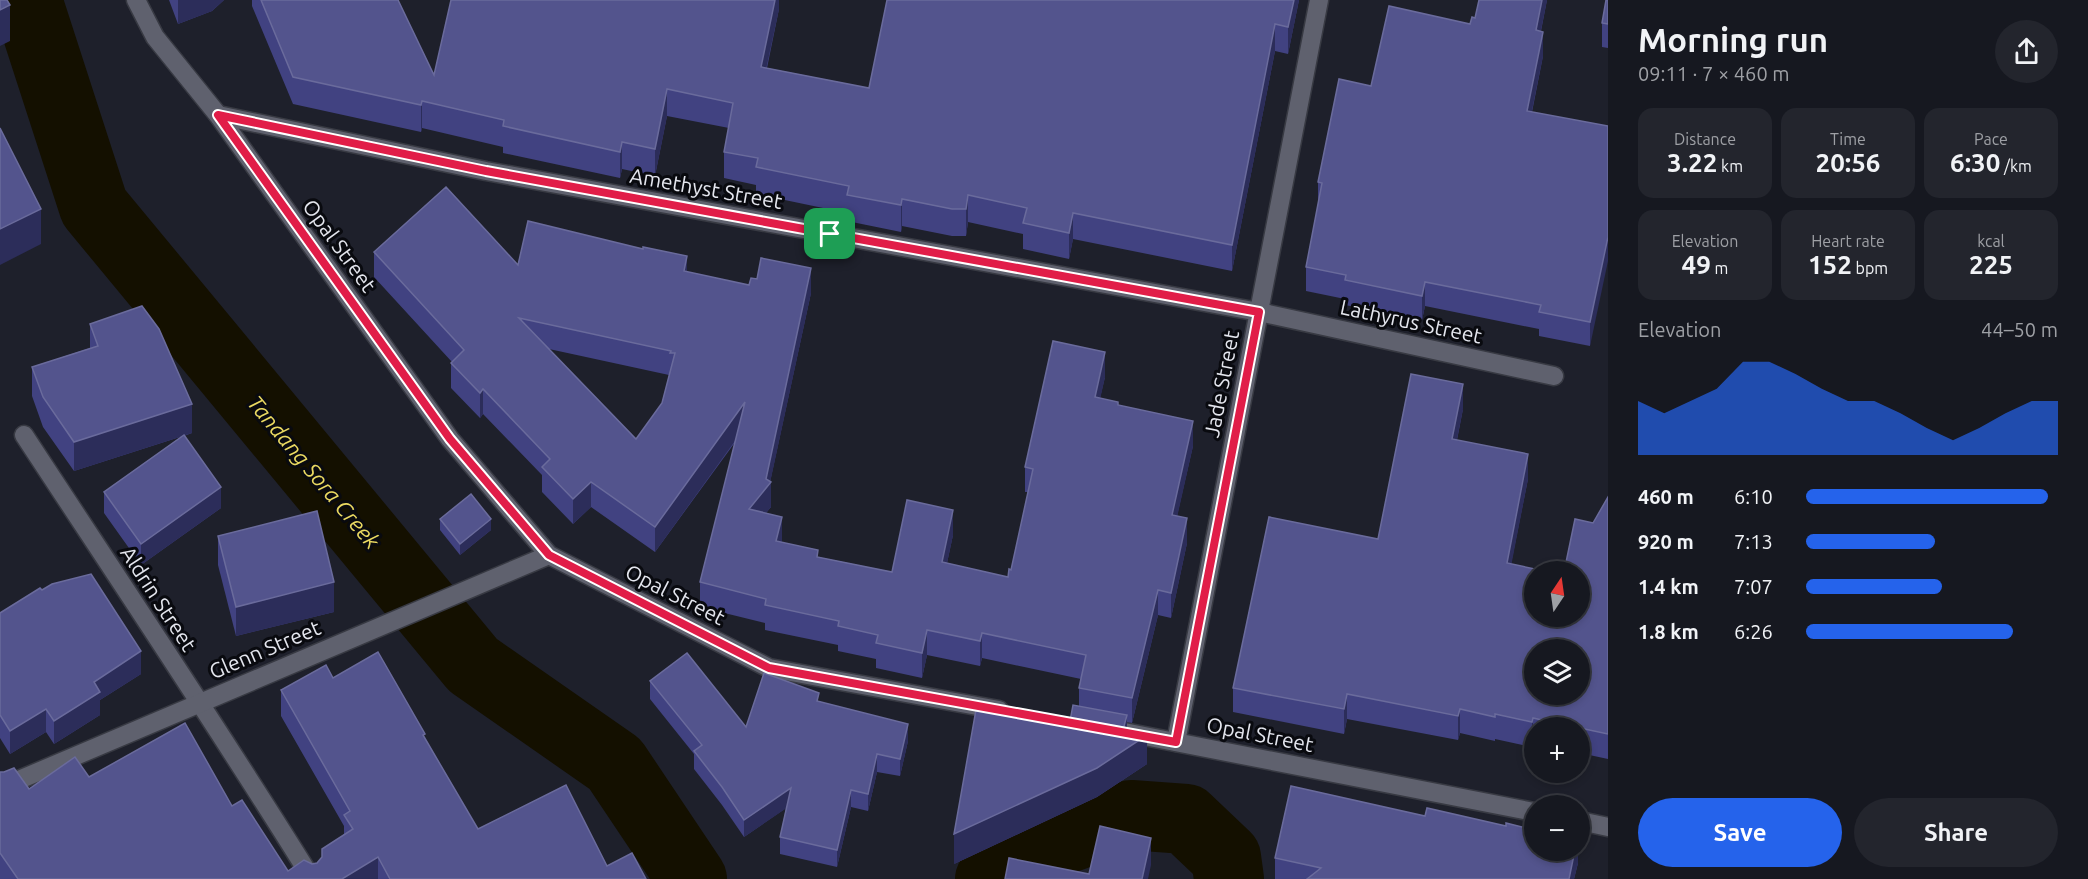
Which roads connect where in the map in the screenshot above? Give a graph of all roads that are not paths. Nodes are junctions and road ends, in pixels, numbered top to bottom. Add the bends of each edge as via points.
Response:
1 (136, 0) edge
2 (1319, 0) edge
3 (218, 115) junction
4 (1259, 312) junction
5 (1554, 376) dead end
6 (24, 435) dead end
7 (549, 555) junction
8 (199, 702) junction
9 (1016, 713) edge
10 (1107, 729) edge
11 (1176, 742) junction
12 (0, 788) edge
13 (1524, 810) edge
14 (1590, 823) edge
15 (1608, 827) edge
16 (312, 879) edge

1 - 3 street, Opal Street via 155,37
2 - 4 street, Jade Street
3 - 4 street, Amethyst Street via 498,173
3 - 7 street, Opal Street via 450,439
4 - 5 street, Lathyrus Street
4 - 11 street, Jade Street
6 - 8 street, Aldrin Street
7 - 8 street, Glenn Street
7 - 9 street, Opal Street via 769,668
8 - 12 street, Glenn Street
8 - 16 street, Aldrin Street
10 - 11 street, Opal Street
11 - 13 street, Opal Street
14 - 15 street

